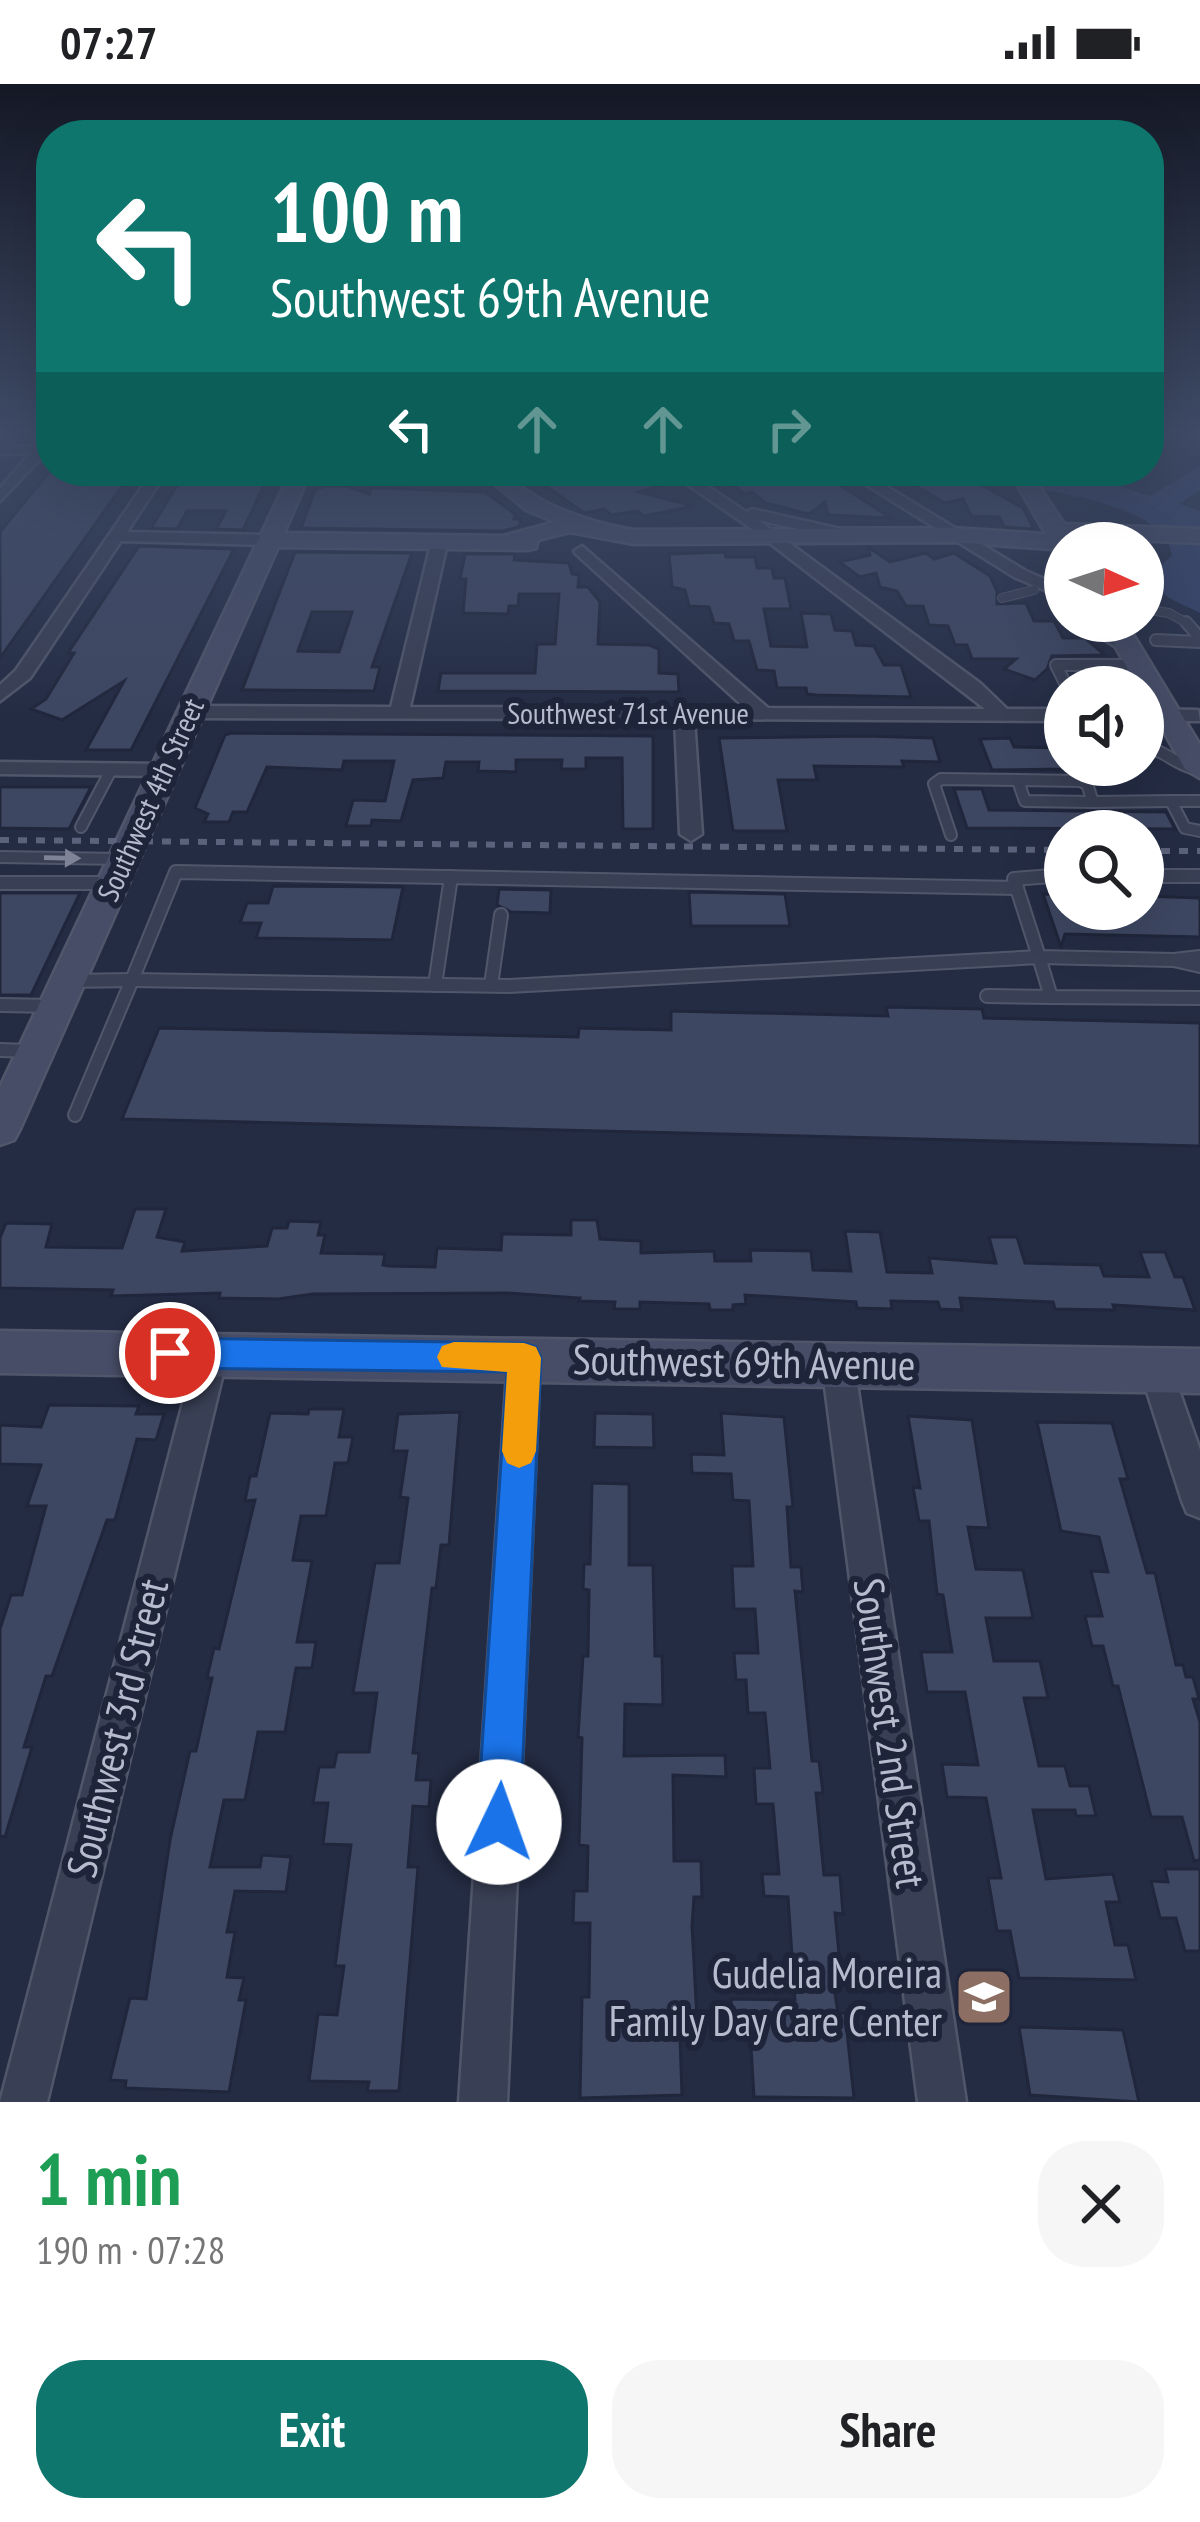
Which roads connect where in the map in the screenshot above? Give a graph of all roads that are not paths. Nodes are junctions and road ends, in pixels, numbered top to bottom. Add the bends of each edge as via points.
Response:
1 (121, 529) edge
2 (274, 529) edge
3 (546, 529) edge
4 (569, 529) edge
5 (585, 529) edge
6 (759, 529) edge
7 (827, 529) edge
8 (944, 529) edge
9 (546, 535) junction
10 (953, 535) junction
11 (116, 536) junction
12 (858, 536) junction
13 (1200, 536) edge
14 (770, 537) junction
15 (1044, 538) edge
16 (269, 540) junction
17 (1164, 542) edge
18 (439, 544) junction
19 (1164, 546) edge
20 (1200, 550) edge
21 (614, 551) junction
22 (1020, 574) junction
23 (1044, 585) edge
24 (1034, 590) junction
25 (1044, 596) edge
26 (1002, 598) dead end
27 (1164, 610) edge
28 (1200, 640) edge
29 (1135, 654) edge
30 (1096, 666) edge
31 (0, 695) edge
32 (190, 712) junction
33 (399, 712) junction
34 (684, 714) junction
35 (764, 715) junction
36 (1002, 715) junction
37 (1044, 715) edge
38 (1185, 715) edge
39 (1164, 755) edge
40 (0, 768) edge
41 (1200, 769) edge
42 (111, 770) junction
43 (164, 770) junction
44 (1018, 781) junction
45 (1171, 801) junction
46 (1200, 801) edge
47 (1093, 802) junction
48 (81, 827) dead end
49 (1200, 831) edge
50 (692, 834) dead end
51 (951, 835) dead end
52 (0, 857) edge
53 (118, 871) junction
54 (1044, 875) edge
55 (1164, 875) edge
56 (1200, 876) edge
57 (451, 877) junction
58 (0, 883) edge
59 (1017, 888) junction
60 (501, 915) dead end
61 (1039, 957) junction
62 (1200, 961) edge
63 (132, 980) junction
64 (435, 985) junction
65 (491, 986) junction
66 (62, 993) junction
67 (987, 996) dead end
68 (1052, 997) junction
69 (1200, 998) edge
70 (0, 1005) edge
71 (0, 1050) edge
72 (37, 1051) junction
73 (75, 1115) dead end
74 (0, 1128) edge
75 (0, 1352) edge
76 (212, 1354) junction
77 (524, 1358) junction
78 (838, 1364) junction
79 (1178, 1370) edge
80 (1200, 1502) edge
81 (23, 2102) edge
82 (483, 2102) edge
83 (942, 2102) edge

1 - 11 street
2 - 16 street, Southwest 4th Street
3 - 9 street
4 - 9 street
5 - 21 street
6 - 14 street
7 - 12 street
8 - 10 street
9 - 18 street
9 - 21 street via 582,551
10 - 12 street
10 - 15 street
10 - 22 street
11 - 16 street
11 - 31 street via 17,682
12 - 14 street
13 - 17 street
14 - 21 street via 679,538
14 - 36 street
16 - 18 street
16 - 32 street, Southwest 4th Street
18 - 33 street
19 - 20 street
21 - 35 street
22 - 23 street
22 - 24 street
24 - 25 street
24 - 26 lane
27 - 28 lane via 1190,623
28 - 29 lane
29 - 30 lane
29 - 38 street
32 - 33 street, Southwest 71st Avenue
32 - 43 street, Southwest 4th Street
33 - 34 street, Southwest 71st Avenue
34 - 35 street, Southwest 71st Avenue
34 - 50 street
35 - 36 street, Southwest 71st Avenue
36 - 37 street, Southwest 71st Avenue
38 - 41 street
39 - 41 lane
40 - 42 street
42 - 43 street
42 - 48 lane
43 - 53 street, Southwest 4th Street
44 - 47 lane via 1084,782
44 - 47 lane via 1025,801
44 - 51 lane via 935,781
45 - 46 lane
45 - 47 lane
45 - 49 lane via 1185,828
52 -> 53 lane
53 - 58 lane
53 - 66 street, Southwest 4th Street
54 - 59 lane via 1017,876
55 - 56 lane
57 - 59 lane
57 - 63 lane via 176,872
57 - 64 lane
59 - 61 lane
60 - 65 lane
61 - 62 lane
61 - 65 lane
61 - 68 lane
63 - 64 lane
63 - 66 lane
63 - 73 lane
64 - 65 lane
66 - 70 lane
66 - 72 street, Southwest 4th Street
67 - 68 lane
68 - 69 lane
71 - 72 lane
72 - 74 street, Southwest 4th Street
75 - 76 street, Southwest 69th Avenue
76 - 77 street, Southwest 69th Avenue
76 - 81 street, Southwest 3rd Street
77 - 78 street, Southwest 69th Avenue
77 - 82 street
78 - 79 street, Southwest 69th Avenue
78 - 83 street, Southwest 2nd Street
79 - 80 street

